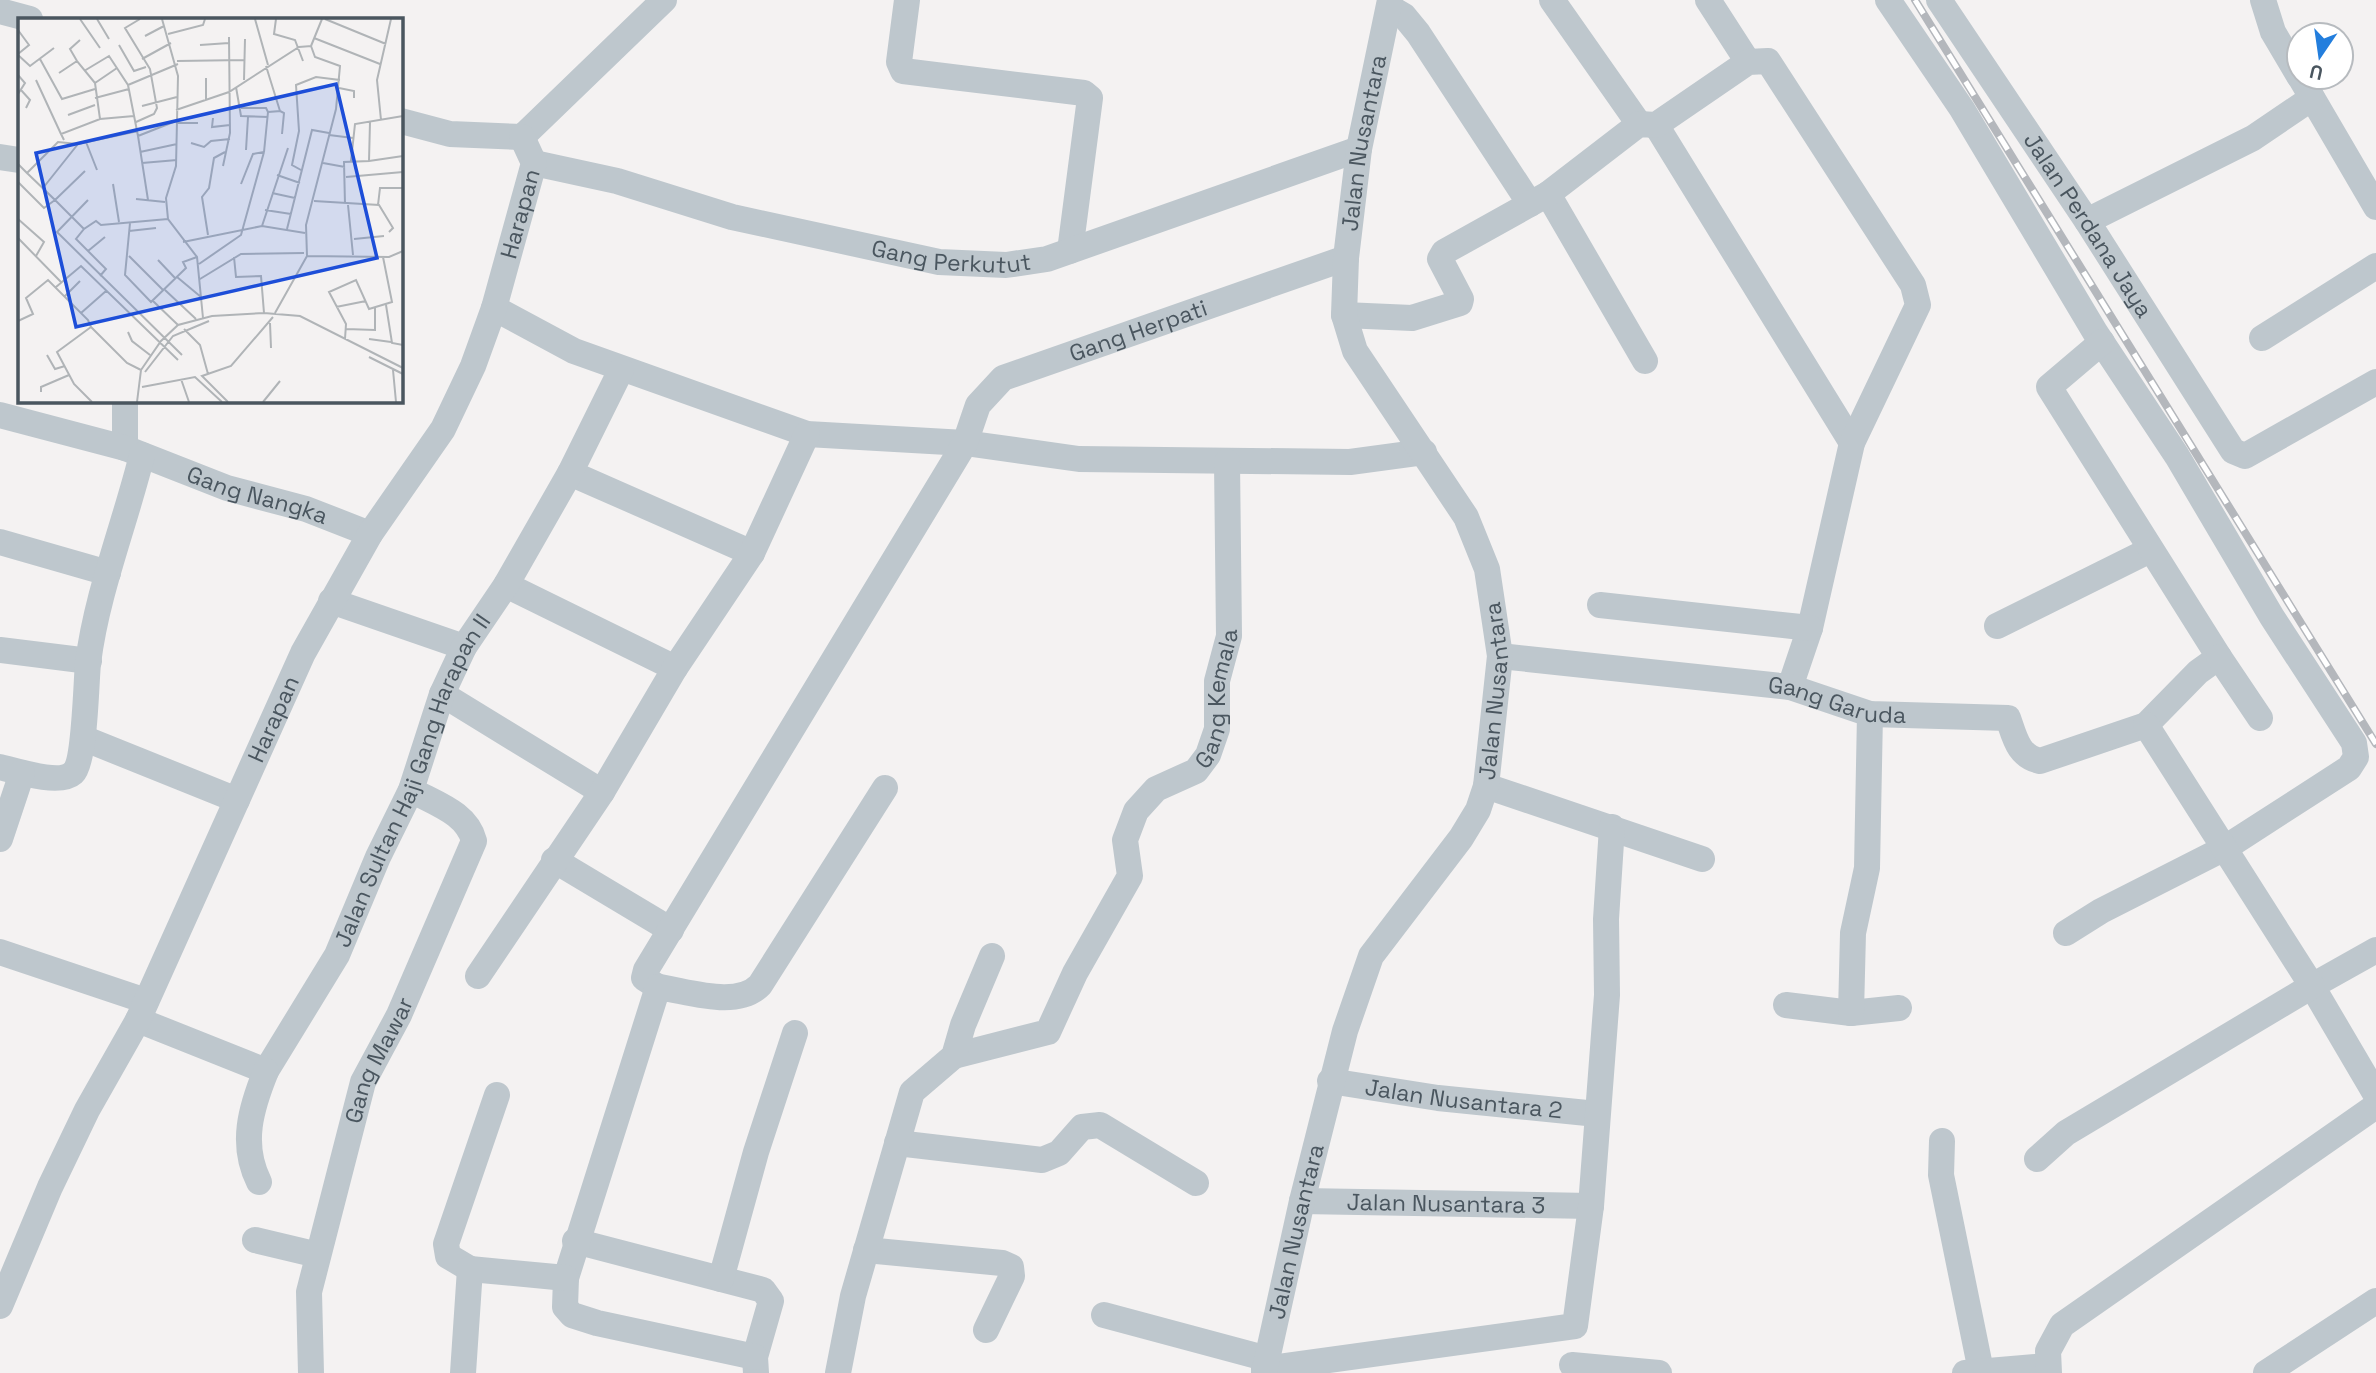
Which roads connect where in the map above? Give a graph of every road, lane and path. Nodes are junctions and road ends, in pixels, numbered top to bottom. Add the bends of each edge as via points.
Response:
1 (664, 0) edge
2 (907, 0) edge
3 (1552, 0) edge
4 (1708, 0) edge
5 (1888, 0) edge
6 (1939, 0) edge
7 (2263, 0) edge
8 (1389, 4) edge
9 (0, 11) edge
10 (26, 18) edge
11 (2285, 52) edge
12 (1748, 62) junction
13 (2297, 91) edge
14 (2308, 91) edge
15 (402, 121) edge
16 (1648, 125) junction
17 (522, 137) junction
18 (1359, 149) junction
19 (0, 157) edge
20 (18, 160) edge
21 (534, 163) junction
22 (1539, 199) junction
23 (2376, 208) edge
24 (2087, 221) junction
25 (1070, 251) junction
26 (1346, 258) junction
27 (2376, 266) edge
28 (494, 308) junction
29 (1344, 315) junction
30 (2262, 338) dead end
31 (2102, 342) junction
32 (1645, 361) dead end
33 (621, 370) junction
34 (2376, 383) edge
35 (125, 402) edge
36 (0, 415) edge
37 (807, 435) junction
38 (965, 443) junction
39 (1852, 443) junction
40 (134, 452) junction
41 (1424, 452) junction
42 (1227, 462) junction
43 (570, 473) junction
44 (370, 534) junction
45 (0, 542) edge
46 (2150, 550) junction
47 (752, 553) junction
48 (108, 573) junction
49 (506, 585) junction
50 (331, 601) junction
51 (1600, 605) dead end
52 (1997, 626) dead end
53 (1810, 628) junction
54 (464, 647) junction
55 (0, 650) edge
56 (1500, 656) junction
57 (2219, 657) junction
58 (89, 661) junction
59 (675, 668) junction
60 (1790, 687) junction
61 (442, 694) junction
62 (1870, 714) junction
63 (2260, 718) dead end
64 (2146, 725) junction
65 (83, 738) junction
66 (11, 770) edge
67 (1486, 786) junction
68 (885, 788) dead end
69 (411, 790) junction
70 (602, 792) junction
71 (237, 800) junction
72 (1612, 827) junction
73 (0, 839) edge
74 (2225, 848) junction
75 (1702, 859) dead end
76 (554, 860) junction
77 (671, 930) junction
78 (2066, 933) dead end
79 (2376, 950) edge
80 (0, 952) edge
81 (992, 956) dead end
82 (478, 976) dead end
83 (2312, 986) junction
84 (658, 987) junction
85 (1786, 1005) dead end
86 (1899, 1008) dead end
87 (142, 1011) junction
88 (1851, 1013) junction
89 (795, 1033) dead end
90 (954, 1056) junction
91 (266, 1071) junction
92 (1331, 1082) junction
93 (497, 1095) dead end
94 (2376, 1095) edge
95 (2376, 1105) edge
96 (1597, 1114) junction
97 (1942, 1141) dead end
98 (898, 1143) junction
99 (2037, 1159) dead end
100 (259, 1182) dead end
101 (1196, 1183) dead end
102 (1302, 1201) junction
103 (1591, 1206) junction
104 (255, 1240) dead end
105 (575, 1241) junction
106 (866, 1250) junction
107 (318, 1255) junction
108 (470, 1269) junction
109 (566, 1278) junction
110 (722, 1279) junction
111 (2376, 1301) edge
112 (0, 1306) edge
113 (1104, 1315) dead end
114 (1575, 1326) junction
115 (986, 1330) dead end
116 (755, 1365) edge
117 (1265, 1367) edge
118 (1572, 1369) edge
119 (2048, 1370) edge
120 (1973, 1372) edge
121 (311, 1373) edge
122 (463, 1373) edge
123 (838, 1373) edge
124 (1659, 1373) edge
125 (2266, 1373) edge

1 - 17 street
2 - 25 street via 899,62 903,71 1084,93 1090,98
3 - 16 street
4 - 12 street
5 - 31 street via 1962,109
6 - 24 street, Jalan Perdana Jaya
7 - 11 street
8 - 18 street, Jalan Nusantara
8 - 22 street via 1418,33
9 - 10 street
12 - 16 street
12 - 39 street via 1768,61 1777,72 1913,285 1917,304 1912,320
13 - 24 street via 2253,138
14 - 23 street
15 - 17 street via 450,134
16 - 22 street
16 - 39 street
17 - 21 street, Harapan
18 - 25 street, Gang Perkutut
18 - 26 street, Jalan Nusantara
19 - 20 street
21 - 25 street, Gang Perkutut via 617,181 732,217 939,262 1006,265
21 - 28 street, Harapan
22 - 29 street via 1444,252 1442,266 1460,303 1412,318
22 - 32 street
24 - 34 street, Jalan Perdana Jaya via 2233,451 2245,456
26 - 29 street, Jalan Nusantara
26 - 38 street, Gang Herpati via 1003,379 978,405
27 - 30 street
28 - 33 street via 573,351
28 - 44 street, Harapan via 443,429
29 - 41 street, Jalan Nusantara via 1354,351
31 - 46 street via 2049,387
31 - 74 street via 2354,743 2356,757 2348,768
33 - 37 street
33 - 43 street, Jalan Sultan Haji Gang Harapan II
35 - 40 street
36 - 40 street, Gang Nangka
37 - 38 street
37 - 47 street
38 - 42 street via 1079,460
38 - 77 street, Gang Herpati
39 - 53 street
40 - 44 street, Gang Nangka
40 - 48 street
41 - 42 street via 1350,462
41 - 56 street, Jalan Nusantara via 1465,517 1488,569
42 - 90 street, Gang Kemala via 1229,636 1217,681 1217,729 1208,755 1196,771 1156,789 1136,811 1125,840 1130,877 1074,973 1048,1032
43 - 47 street
43 - 49 street, Jalan Sultan Haji Gang Harapan II
44 - 50 street, Harapan
45 - 48 street
46 - 52 street
46 - 57 street
47 - 59 street
48 - 58 street
49 - 54 street, Jalan Sultan Haji Gang Harapan II
49 - 59 street
50 - 54 street
50 - 71 street, Harapan
51 - 53 street
53 - 60 street
54 - 61 street, Jalan Sultan Haji Gang Harapan II
55 - 58 street
56 - 60 street, Gang Garuda
56 - 67 street, Jalan Nusantara
57 - 63 street
57 - 64 street
58 - 65 street
59 - 70 street
60 - 62 street, Gang Garuda
61 - 69 street, Jalan Sultan Haji Gang Harapan II
61 - 70 street
62 - 64 street, Gang Garuda via 2008,718 2020,750 2026,758 2040,761
62 - 88 street via 1867,868 1853,933
64 - 74 street
65 - 66 street via 76,771 69,776 54,778
65 - 71 street
66 - 73 street
67 - 72 street
67 - 92 street, Jalan Nusantara via 1461,838 1371,956
68 - 84 street via 750,995 737,998
69 - 91 street, Jalan Sultan Haji Gang Harapan II via 337,955
69 - 107 street, Gang Mawar via 459,816 471,827 474,841 399,1015 363,1082
70 - 76 street
71 - 87 street, Harapan
72 - 75 street
72 - 96 street via 1607,995
74 - 78 street
74 - 83 street
76 - 77 street
76 - 82 street
77 - 84 street, Gang Herpati via 644,978
79 - 83 street
80 - 87 street
81 - 90 street
83 - 94 street
83 - 99 street via 2066,1133
84 - 105 street
85 - 88 street
86 - 88 street
87 - 91 street
87 - 112 street, Harapan via 87,1110
89 - 110 street
90 - 98 street via 912,1092
91 - 100 street, Jalan Sultan Haji Gang Harapan II via 247,1146
92 - 96 street, Jalan Nusantara 2
92 - 102 street, Jalan Nusantara
93 - 108 street via 446,1244 448,1256
95 - 119 street via 2062,1325 2048,1351
96 - 103 street
97 - 120 street via 1941,1175
98 - 101 street via 1042,1160 1059,1153 1082,1127 1100,1125
98 - 106 street
102 - 103 street, Jalan Nusantara 3
102 - 117 street, Jalan Nusantara
103 - 114 street
104 - 107 street
105 - 109 street
105 - 110 street
106 - 115 street via 1011,1267 1012,1276
106 - 123 street
107 - 121 street, Gang Mawar via 309,1292
108 - 109 street
108 - 122 street
109 - 116 street via 565,1307 572,1315
110 - 116 street via 763,1290 771,1301
111 - 125 street
113 - 117 street
114 - 117 street
114 - 118 street
118 - 124 street
119 - 120 street

